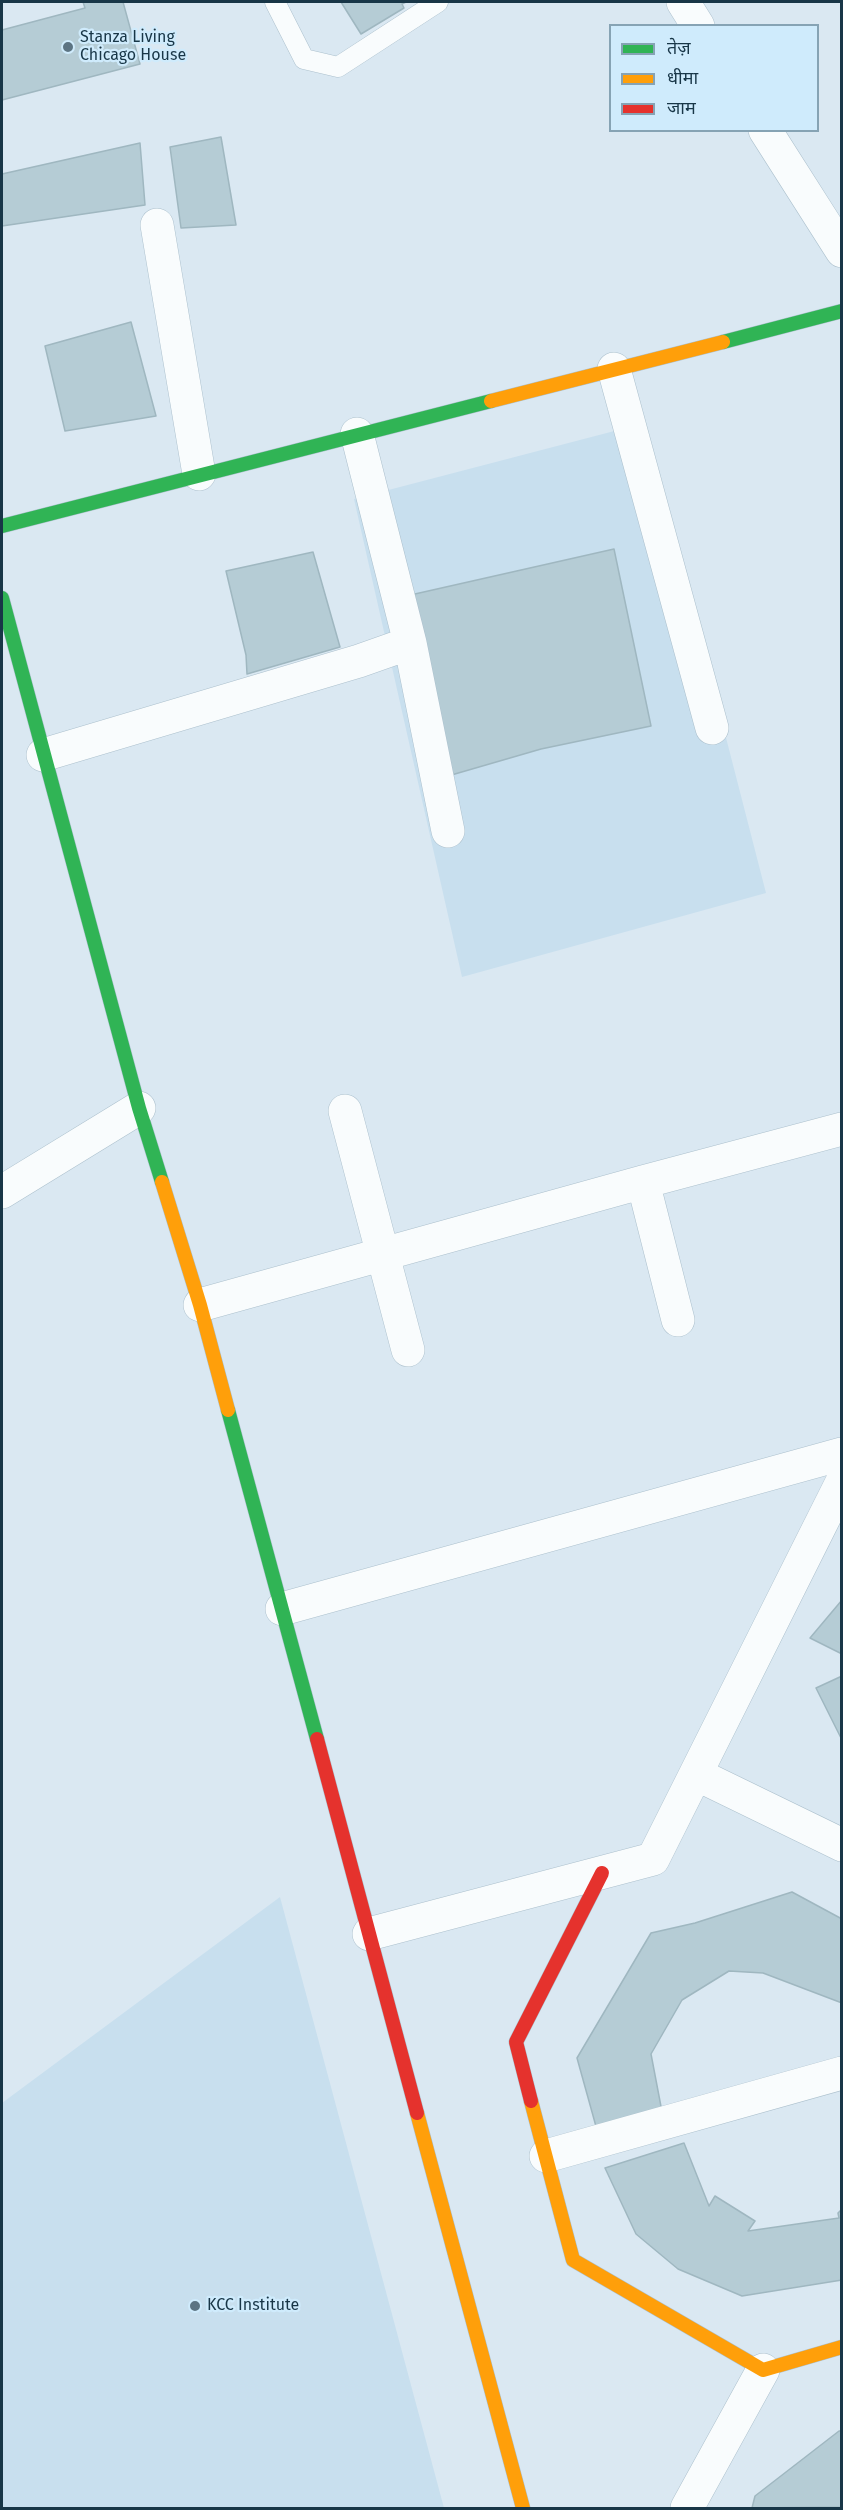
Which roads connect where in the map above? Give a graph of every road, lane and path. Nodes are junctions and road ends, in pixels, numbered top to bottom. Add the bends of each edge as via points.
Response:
1 (275, 2) edge
2 (438, 2) edge
3 (683, 2) edge
4 (698, 24) edge
5 (766, 132) edge
6 (157, 225) dead end
7 (842, 251) edge
8 (842, 311) edge
9 (614, 369) junction
10 (357, 434) junction
11 (199, 474) junction
12 (2, 526) edge
13 (2, 598) edge
14 (410, 643) junction
15 (712, 728) dead end
16 (42, 755) junction
17 (448, 831) dead end
18 (139, 1108) junction
19 (345, 1111) dead end
20 (842, 1129) edge
21 (643, 1182) junction
22 (2, 1192) edge
23 (383, 1255) junction
24 (200, 1305) junction
25 (678, 1320) dead end
26 (408, 1350) dead end
27 (842, 1454) edge
28 (842, 1482) edge
29 (282, 1609) junction
30 (696, 1774) junction
31 (842, 1845) edge
32 (602, 1873) junction
33 (369, 1934) junction
34 (842, 2073) edge
35 (546, 2156) junction
36 (842, 2348) edge
37 (763, 2370) junction
38 (523, 2508) edge
39 (687, 2508) edge

1 - 2 lane via 304,59 338,67
3 - 4 street
5 - 7 street
6 - 11 street
8 - 9 street
9 - 10 street
9 - 15 street
10 - 11 street
10 - 14 street
11 - 12 street
13 - 16 street
14 - 16 street
14 - 17 street
16 - 18 street
18 - 22 street
18 - 24 street
19 - 23 street
20 - 21 street
21 - 23 street
21 - 25 street
23 - 24 street
23 - 26 street
24 - 29 street
27 - 29 street
28 - 30 street
29 - 33 street
30 - 31 street
30 - 32 street via 653,1859
32 - 33 street
32 - 35 street via 516,2042
33 - 38 street
34 - 35 street
35 - 37 street via 573,2260
36 - 37 street
37 - 39 street

